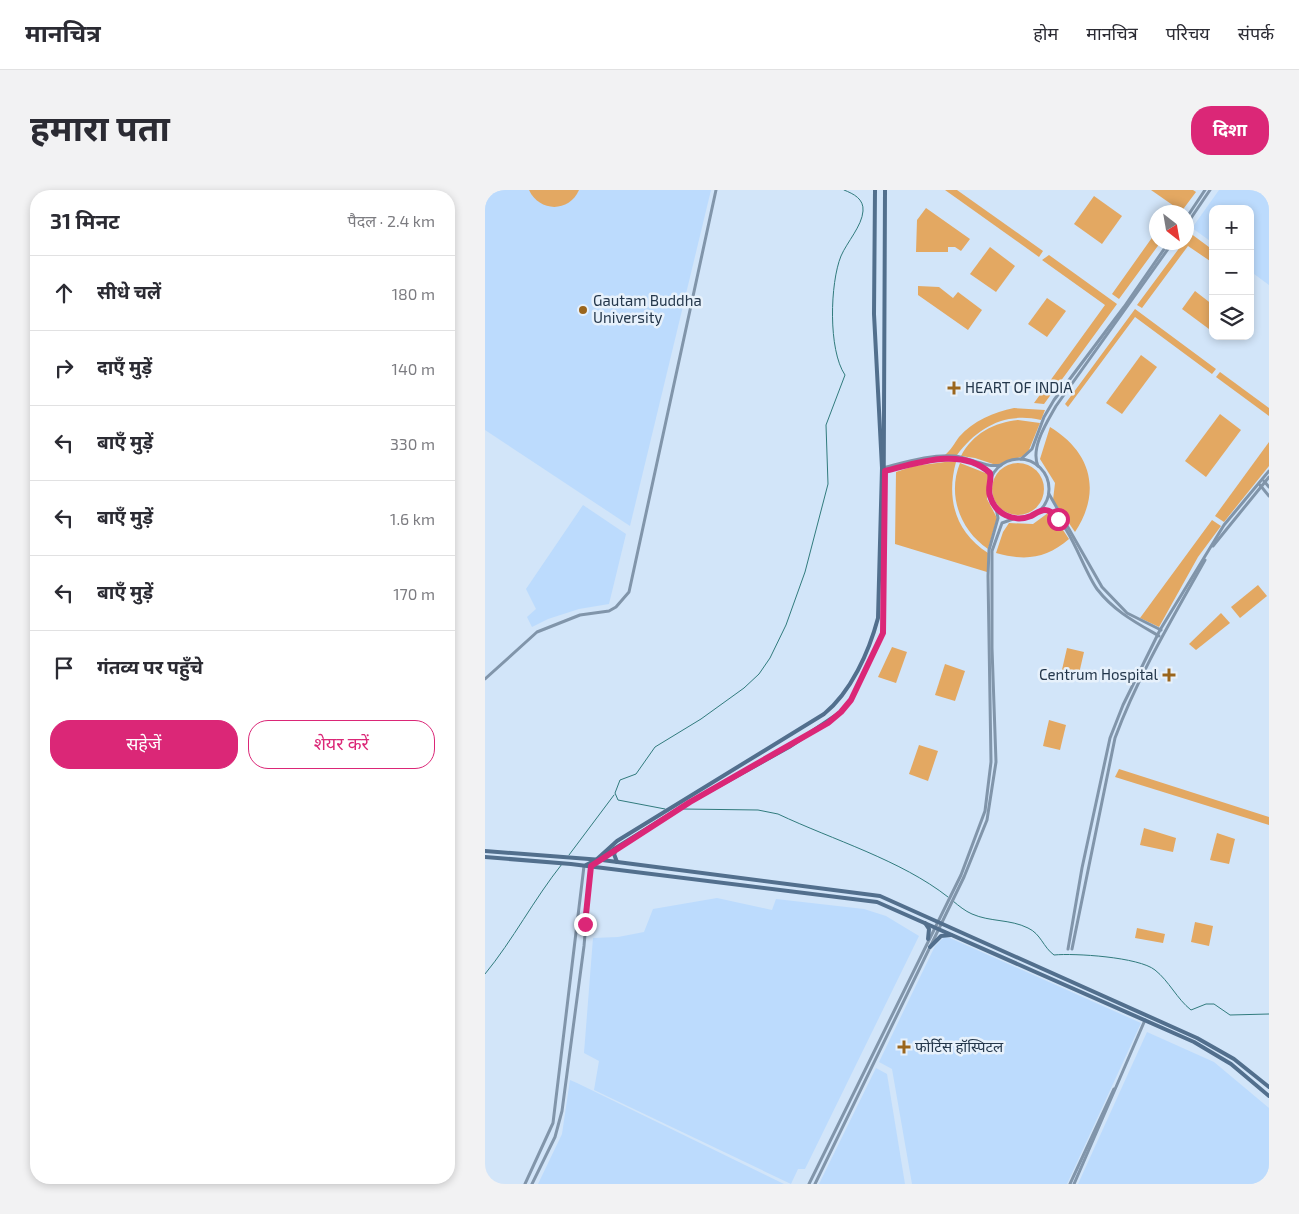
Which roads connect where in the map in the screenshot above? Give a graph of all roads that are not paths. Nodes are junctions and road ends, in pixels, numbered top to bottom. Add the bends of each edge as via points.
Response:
1 (716, 190) edge
2 (875, 190) edge
3 (885, 190) edge
4 (1205, 190) edge
5 (1210, 190) edge
6 (1194, 206) edge
7 (1194, 214) edge
8 (1163, 250) edge
9 (1167, 250) edge
10 (1021, 459) junction
11 (1005, 463) junction
12 (1038, 466) junction
13 (883, 469) junction
14 (1269, 471) edge
15 (1269, 477) edge
16 (991, 478) junction
17 (1263, 480) junction
18 (1259, 484) junction
19 (1269, 487) edge
20 (1049, 494) junction
21 (1254, 494) junction
22 (1268, 495) edge
23 (996, 508) junction
24 (1037, 512) junction
25 (1013, 519) junction
26 (1160, 630) junction
27 (1165, 632) junction
28 (1160, 636) junction
29 (485, 679) edge
30 (617, 848) junction
31 (485, 851) edge
32 (485, 857) edge
33 (595, 860) junction
34 (602, 860) junction
35 (617, 862) junction
36 (584, 866) junction
37 (591, 866) junction
38 (953, 895) junction
39 (924, 922) junction
40 (939, 922) junction
41 (937, 927) junction
42 (953, 935) junction
43 (928, 939) junction
44 (930, 946) junction
45 (1070, 949) dead end
46 (1145, 1020) junction
47 (1269, 1087) edge
48 (1269, 1096) edge
49 (525, 1184) edge
50 (532, 1184) edge
51 (809, 1184) edge
52 (815, 1184) edge
53 (1072, 1184) edge

1 - 29 street via 629,592 609,611 580,616 537,632
2 - 13 main road via 874,314
3 - 13 main road
4 - 6 street
5 - 7 street
8 - 10 street via 1054,400 1032,450
9 - 12 street via 1056,406 1038,446 1035,456
10 - 11 street
10 - 12 street
11 - 13 street via 994,466 966,458 939,456
11 - 16 street
12 - 20 street via 1044,473
13 - 16 street via 953,459 977,464 986,469
13 - 30 main road via 883,633 851,700 828,723
13 - 33 main road via 878,618 874,633 838,703 617,841
14 - 17 street
15 - 17 street
15 - 19 street
16 - 23 street via 990,496
17 - 18 street
17 - 19 street
18 - 21 street
18 - 22 street
18 - 26 street via 1224,525
20 - 24 street
20 - 26 street via 1102,587 1127,613
21 - 22 street
21 - 27 street via 1211,550
23 - 25 street
23 - 38 street via 998,518 989,550 988,576 991,762 988,797 977,836
24 - 25 street via 1023,519
24 - 28 street via 1048,511 1058,519 1087,574 1112,606 1123,616
25 - 38 street via 1002,523 993,551 995,762 991,802 976,848
26 - 27 street
26 - 28 street
27 - 28 street
28 - 45 street via 1115,738
30 - 34 main road
30 - 35 main road via 614,854
31 - 33 main road
32 - 36 main road
33 - 34 main road
33 - 36 main road
34 - 35 main road
34 - 37 main road
35 - 40 main road via 880,896
36 - 37 main road
36 - 49 street via 553,1123
37 - 39 main road via 863,899
37 - 50 street via 562,1111 555,1137
38 - 40 street
39 - 41 main road
39 - 43 main road via 929,929
40 - 41 street
40 - 47 main road via 1197,1038 1234,1059
41 - 42 main road
41 - 43 street
41 - 44 street
42 - 44 main road via 941,936
42 - 46 main road
43 - 51 street
44 - 52 street
46 - 48 main road via 1219,1056
46 - 53 street

